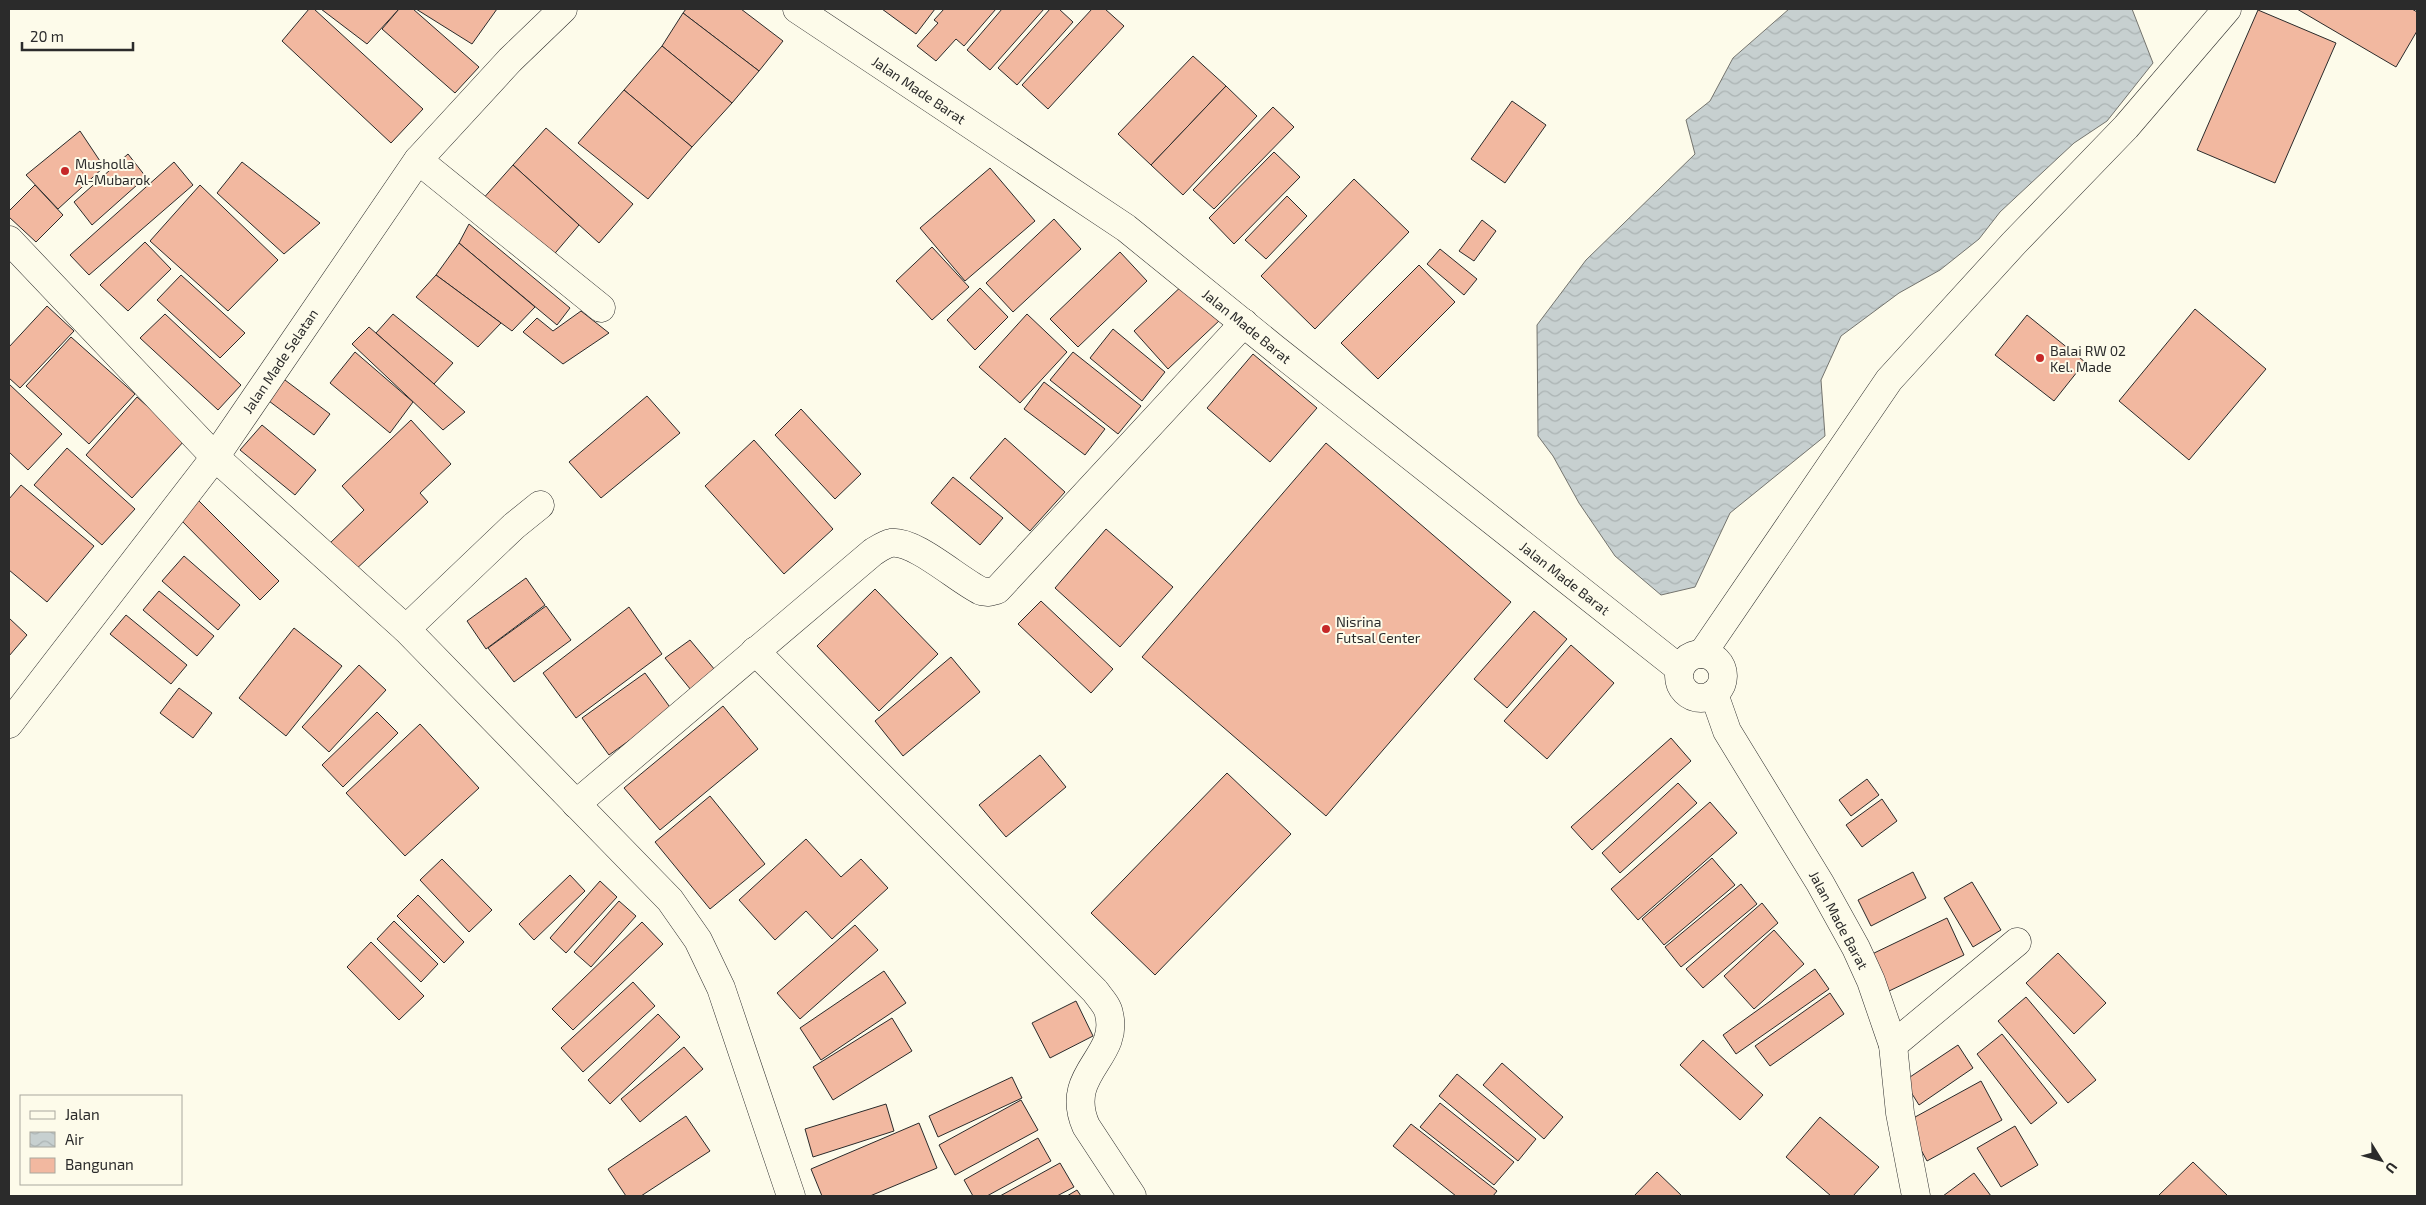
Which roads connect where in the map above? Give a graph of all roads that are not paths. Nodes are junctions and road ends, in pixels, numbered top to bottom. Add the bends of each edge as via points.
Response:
1 (563, 9) edge
2 (797, 9) edge
3 (2227, 9) edge
4 (418, 160) junction
5 (9, 240) edge
6 (601, 308) dead end
7 (1244, 323) junction
8 (215, 457) junction
9 (540, 505) dead end
10 (406, 629) junction
11 (755, 652) junction
12 (1702, 654) junction
13 (1680, 668) junction
14 (1714, 694) junction
15 (9, 724) edge
16 (576, 804) junction
17 (2017, 942) dead end
18 (1892, 1045) junction
19 (790, 1196) edge
20 (1132, 1196) edge
21 (1916, 1196) edge

1 - 4 street, Jalan Made Selatan via 510,60
2 - 7 street, Jalan Made Barat via 1126,228
3 - 12 street via 2126,128 1889,380
4 - 6 street
4 - 8 street, Jalan Made Selatan
5 - 8 street
7 - 11 street via 997,590 981,591 916,550 890,543 873,552
7 - 13 street, Jalan Made Barat
8 - 10 street
8 - 15 street, Jalan Made Selatan
9 - 10 street
10 - 16 street
11 - 16 street
11 - 20 street via 1095,991 1109,1012 1111,1032 1082,1085 1080,1113
12 - 13 street via 1693,655
12 - 14 street via 1717,660 1722,670 1721,686
13 - 14 street via 1681,684 1691,696 1699,698
14 - 18 street, Jalan Made Barat via 1727,731 1856,948 1871,981
16 - 19 street via 670,900 698,940 727,1004
17 - 18 street
18 - 21 street, Jalan Made Barat via 1900,1113

